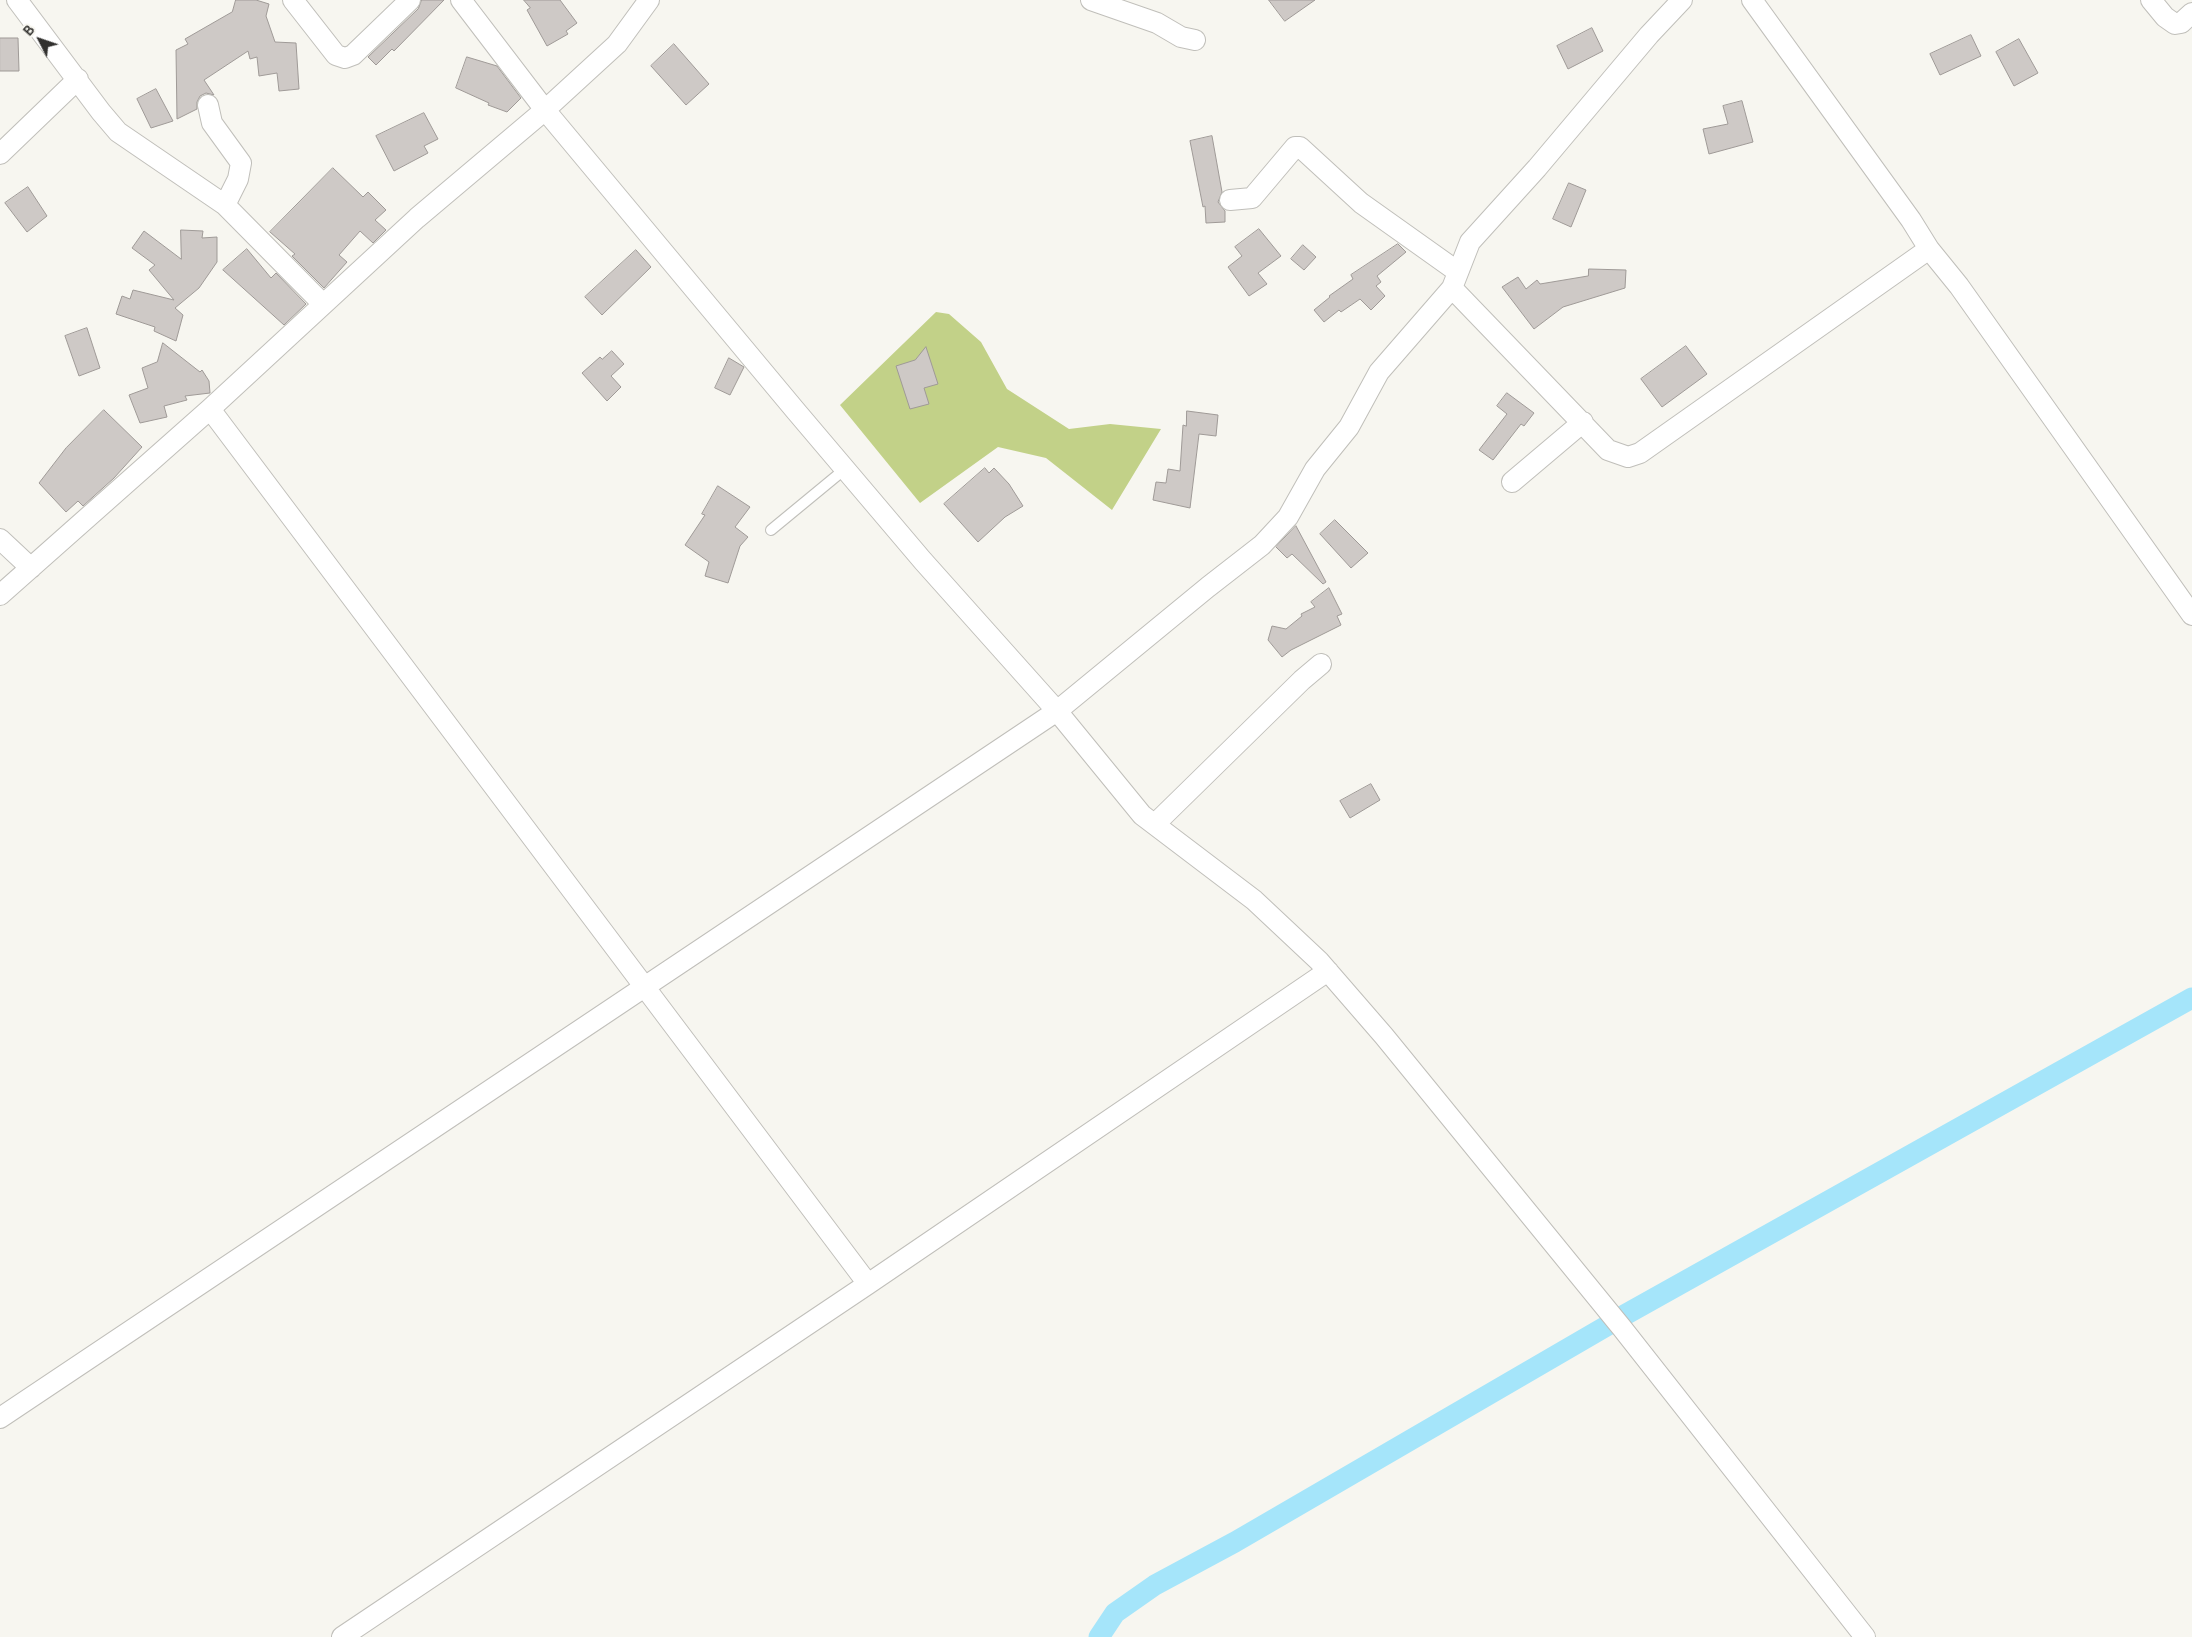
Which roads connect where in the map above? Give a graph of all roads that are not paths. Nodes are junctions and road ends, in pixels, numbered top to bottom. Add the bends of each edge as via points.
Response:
1 (17, 0) edge
2 (292, 0) edge
3 (410, 0) edge
4 (461, 0) edge
5 (649, 0) edge
6 (1091, 0) edge
7 (1682, 0) edge
8 (1752, 0) edge
9 (2151, 0) edge
10 (2192, 13) edge
11 (1195, 40) dead end
12 (78, 79) junction
13 (208, 106) dead end
14 (544, 110) junction
15 (0, 154) edge
16 (1230, 200) dead end
17 (225, 205) junction
18 (1929, 249) junction
19 (1455, 280) junction
20 (323, 304) junction
21 (210, 409) junction
22 (1583, 422) junction
23 (845, 469) junction
24 (1512, 482) dead end
25 (771, 530) dead end
26 (0, 539) edge
27 (31, 568) junction
28 (0, 595) edge
29 (2192, 615) edge
30 (1321, 664) dead end
31 (1057, 711) junction
32 (1156, 823) junction
33 (1328, 971) junction
34 (646, 986) junction
35 (868, 1284) junction
36 (0, 1418) edge
37 (342, 1637) edge
38 (1865, 1637) edge

1 - 12 street
2 - 3 street via 336,55 345,58 353,55
4 - 14 street
5 - 14 street via 617,44
6 - 11 street
7 - 19 street via 1470,242
8 - 18 street
9 - 10 street via 2175,24
12 - 15 street
12 - 17 street via 118,132
13 - 17 street via 212,123 241,163 238,179
14 - 20 street via 417,218
14 - 23 street
16 - 19 street via 1252,198 1294,147 1300,147
17 - 20 street
18 - 22 street via 1640,453 1628,457 1608,450
18 - 29 street via 1959,286
19 - 22 street
19 - 31 street via 1380,372 1349,427 1315,469 1288,517 1262,545
20 - 21 street
21 - 27 street
21 - 34 street
22 - 24 street
23 - 25 lane
23 - 31 street
26 - 27 street
27 - 28 street
30 - 32 street via 1280,700
31 - 32 street via 1142,815
31 - 34 street
32 - 33 street via 1254,900
33 - 35 street
33 - 38 street via 1609,1311
34 - 35 street
34 - 36 street
35 - 37 street

